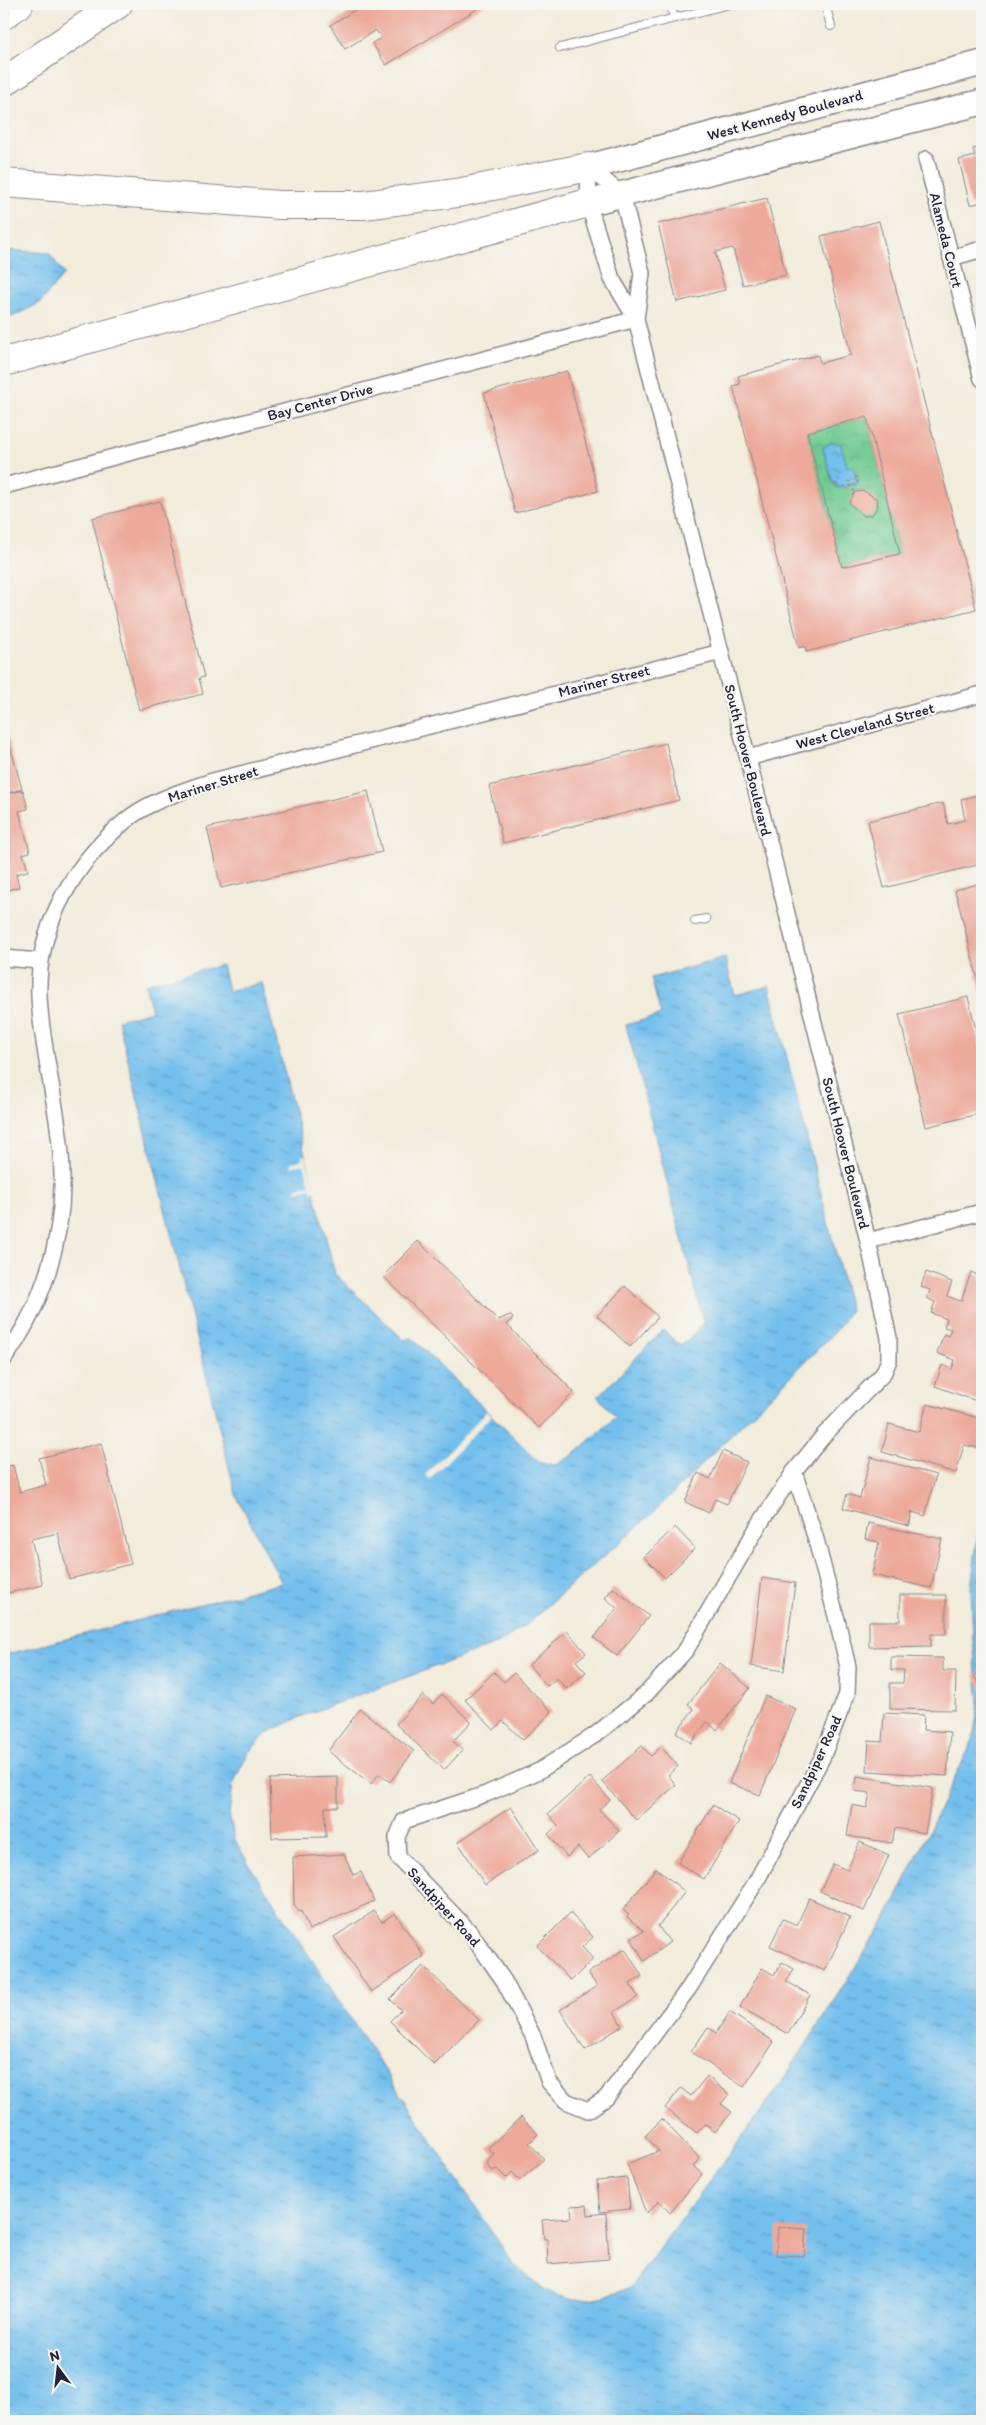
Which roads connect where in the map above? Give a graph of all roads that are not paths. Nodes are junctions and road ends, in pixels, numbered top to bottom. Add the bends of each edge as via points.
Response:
1 (19, 4) edge
2 (118, 4) edge
3 (670, 4) edge
4 (729, 4) edge
5 (826, 4) edge
6 (710, 6) edge
7 (4, 15) edge
8 (674, 18) junction
9 (831, 26) dead end
10 (560, 48) dead end
11 (982, 63) edge
12 (4, 82) edge
13 (982, 102) edge
14 (926, 159) dead end
15 (589, 167) junction
16 (4, 183) edge
17 (622, 194) junction
18 (588, 203) junction
19 (982, 249) edge
20 (951, 258) junction
21 (636, 319) junction
22 (4, 362) edge
23 (982, 379) edge
24 (4, 486) edge
25 (721, 652) junction
26 (982, 694) edge
27 (748, 758) junction
28 (706, 919) dead end
29 (695, 922) dead end
30 (4, 958) edge
31 (40, 961) junction
32 (982, 1212) edge
33 (868, 1241) junction
34 (4, 1359) edge
35 (889, 1360) joint
36 (794, 1472) junction

1 - 7 highway
2 - 12 highway
3 - 8 lane
4 - 6 lane
5 - 9 lane
6 - 8 lane
8 - 10 lane
11 - 15 main road, West Kennedy Boulevard
13 - 17 main road
14 - 20 street, Alameda Court
15 - 16 highway via 457,193 364,205 279,205
15 - 17 street
15 - 18 street, South Hoover Boulevard
17 - 18 main road
17 - 21 street via 642,273
18 - 21 street, South Hoover Boulevard via 612,279
18 - 22 highway
19 - 20 street
20 - 23 street, Alameda Court
21 - 24 street, Bay Center Drive
21 - 25 street, South Hoover Boulevard
25 - 27 street, South Hoover Boulevard
25 - 31 street, Mariner Street via 209,782 165,798 125,821 92,852 72,877 54,916
26 - 27 street, West Cleveland Street
27 - 33 street, South Hoover Boulevard
28 - 29 lane
30 - 31 street
31 - 34 street, Mariner Street via 39,1009 60,1129 63,1177 60,1228 36,1302
32 - 33 street
33 - 35 street, South Hoover Boulevard via 889,1338
35 - 36 street, Sandpiper Road via 883,1374 824,1434
36 - 36 street, Sandpiper Road via 815,1536 848,1667 847,1694 822,1758 756,1882 667,2019 606,2098 588,2110 566,2101 549,2082 532,2036 504,1981 469,1931 398,1857 397,1837 404,1821 486,1794 539,1771 594,1735 646,1694 686,1650 756,1528

